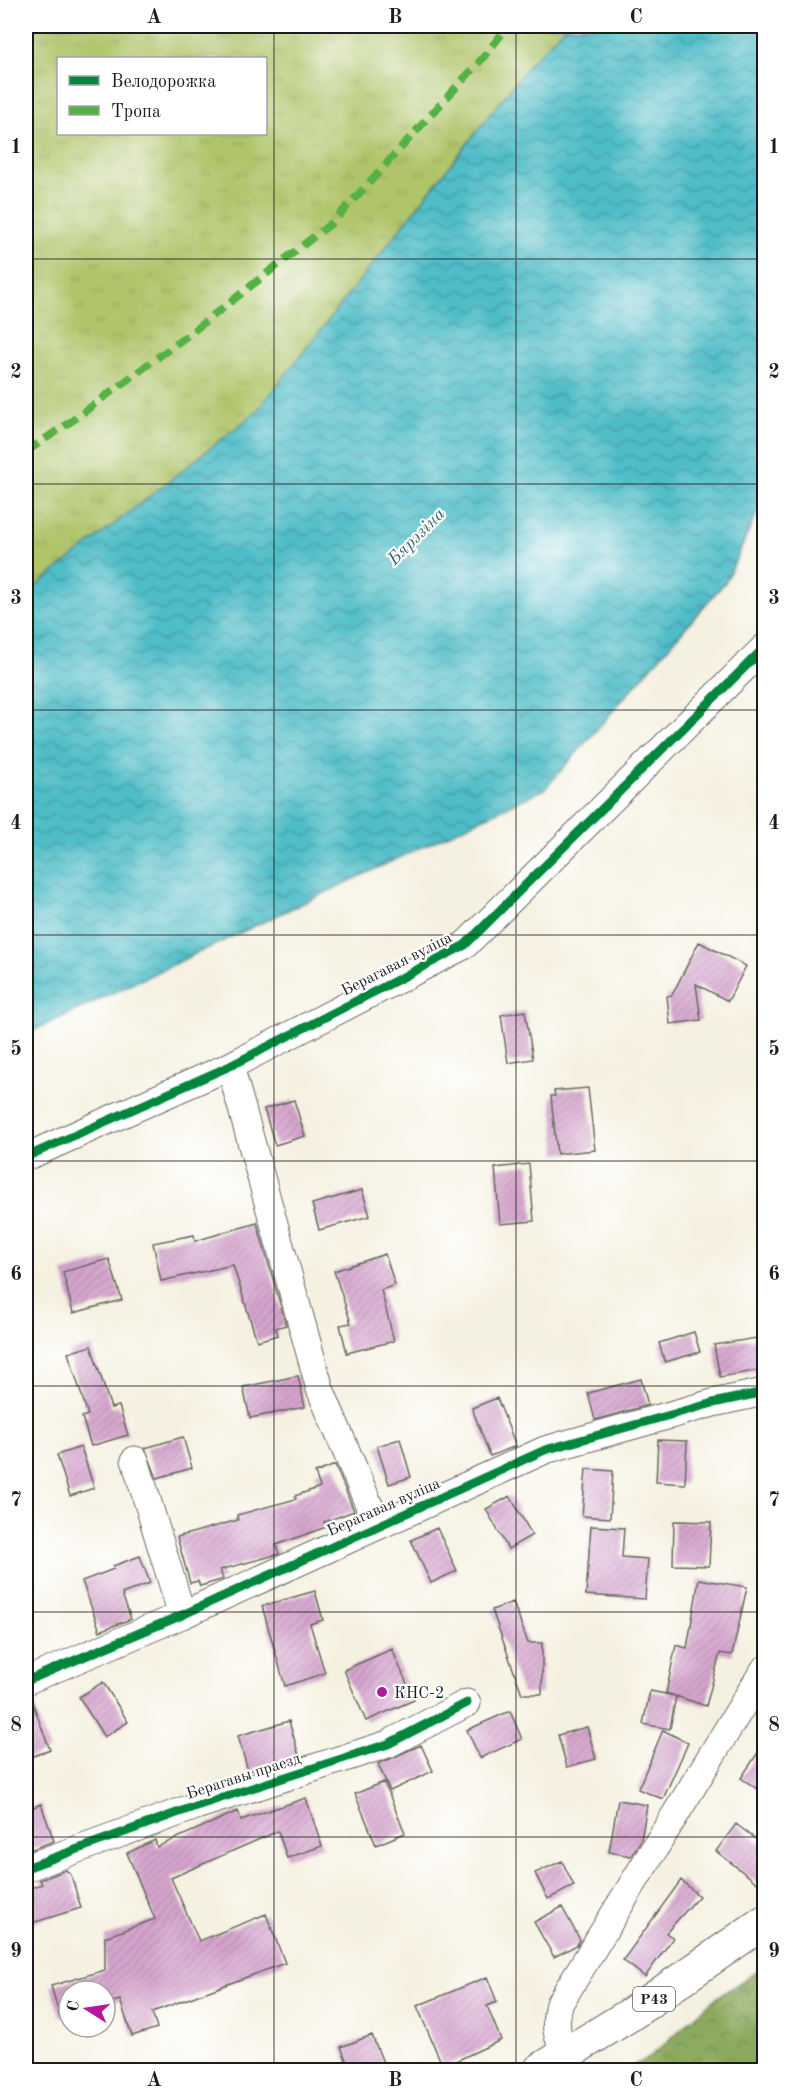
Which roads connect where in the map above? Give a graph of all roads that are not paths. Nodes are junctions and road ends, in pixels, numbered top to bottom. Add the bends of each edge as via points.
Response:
1 (765, 648) edge
2 (230, 1066) junction
3 (26, 1157) edge
4 (765, 1392) edge
5 (135, 1460) dead end
6 (377, 1524) junction
7 (182, 1615) junction
8 (765, 1670) edge
9 (26, 1681) edge
10 (467, 1703) dead end
11 (26, 1868) edge
12 (765, 1922) edge
13 (553, 2063) edge

1 - 2 street, Берагавая вуліца via 465,945
2 - 3 street, Берагавая вуліца
2 - 6 street, Берагавая вуліца via 320,1389
4 - 6 street, Берагавая вуліца via 545,1450
5 - 7 street
6 - 7 street, Берагавая вуліца
7 - 9 street, Берагавая вуліца
8 - 13 street via 560,2004
10 - 11 street, Берагавы праезд via 388,1743 196,1806
12 - 13 main road, Р43

